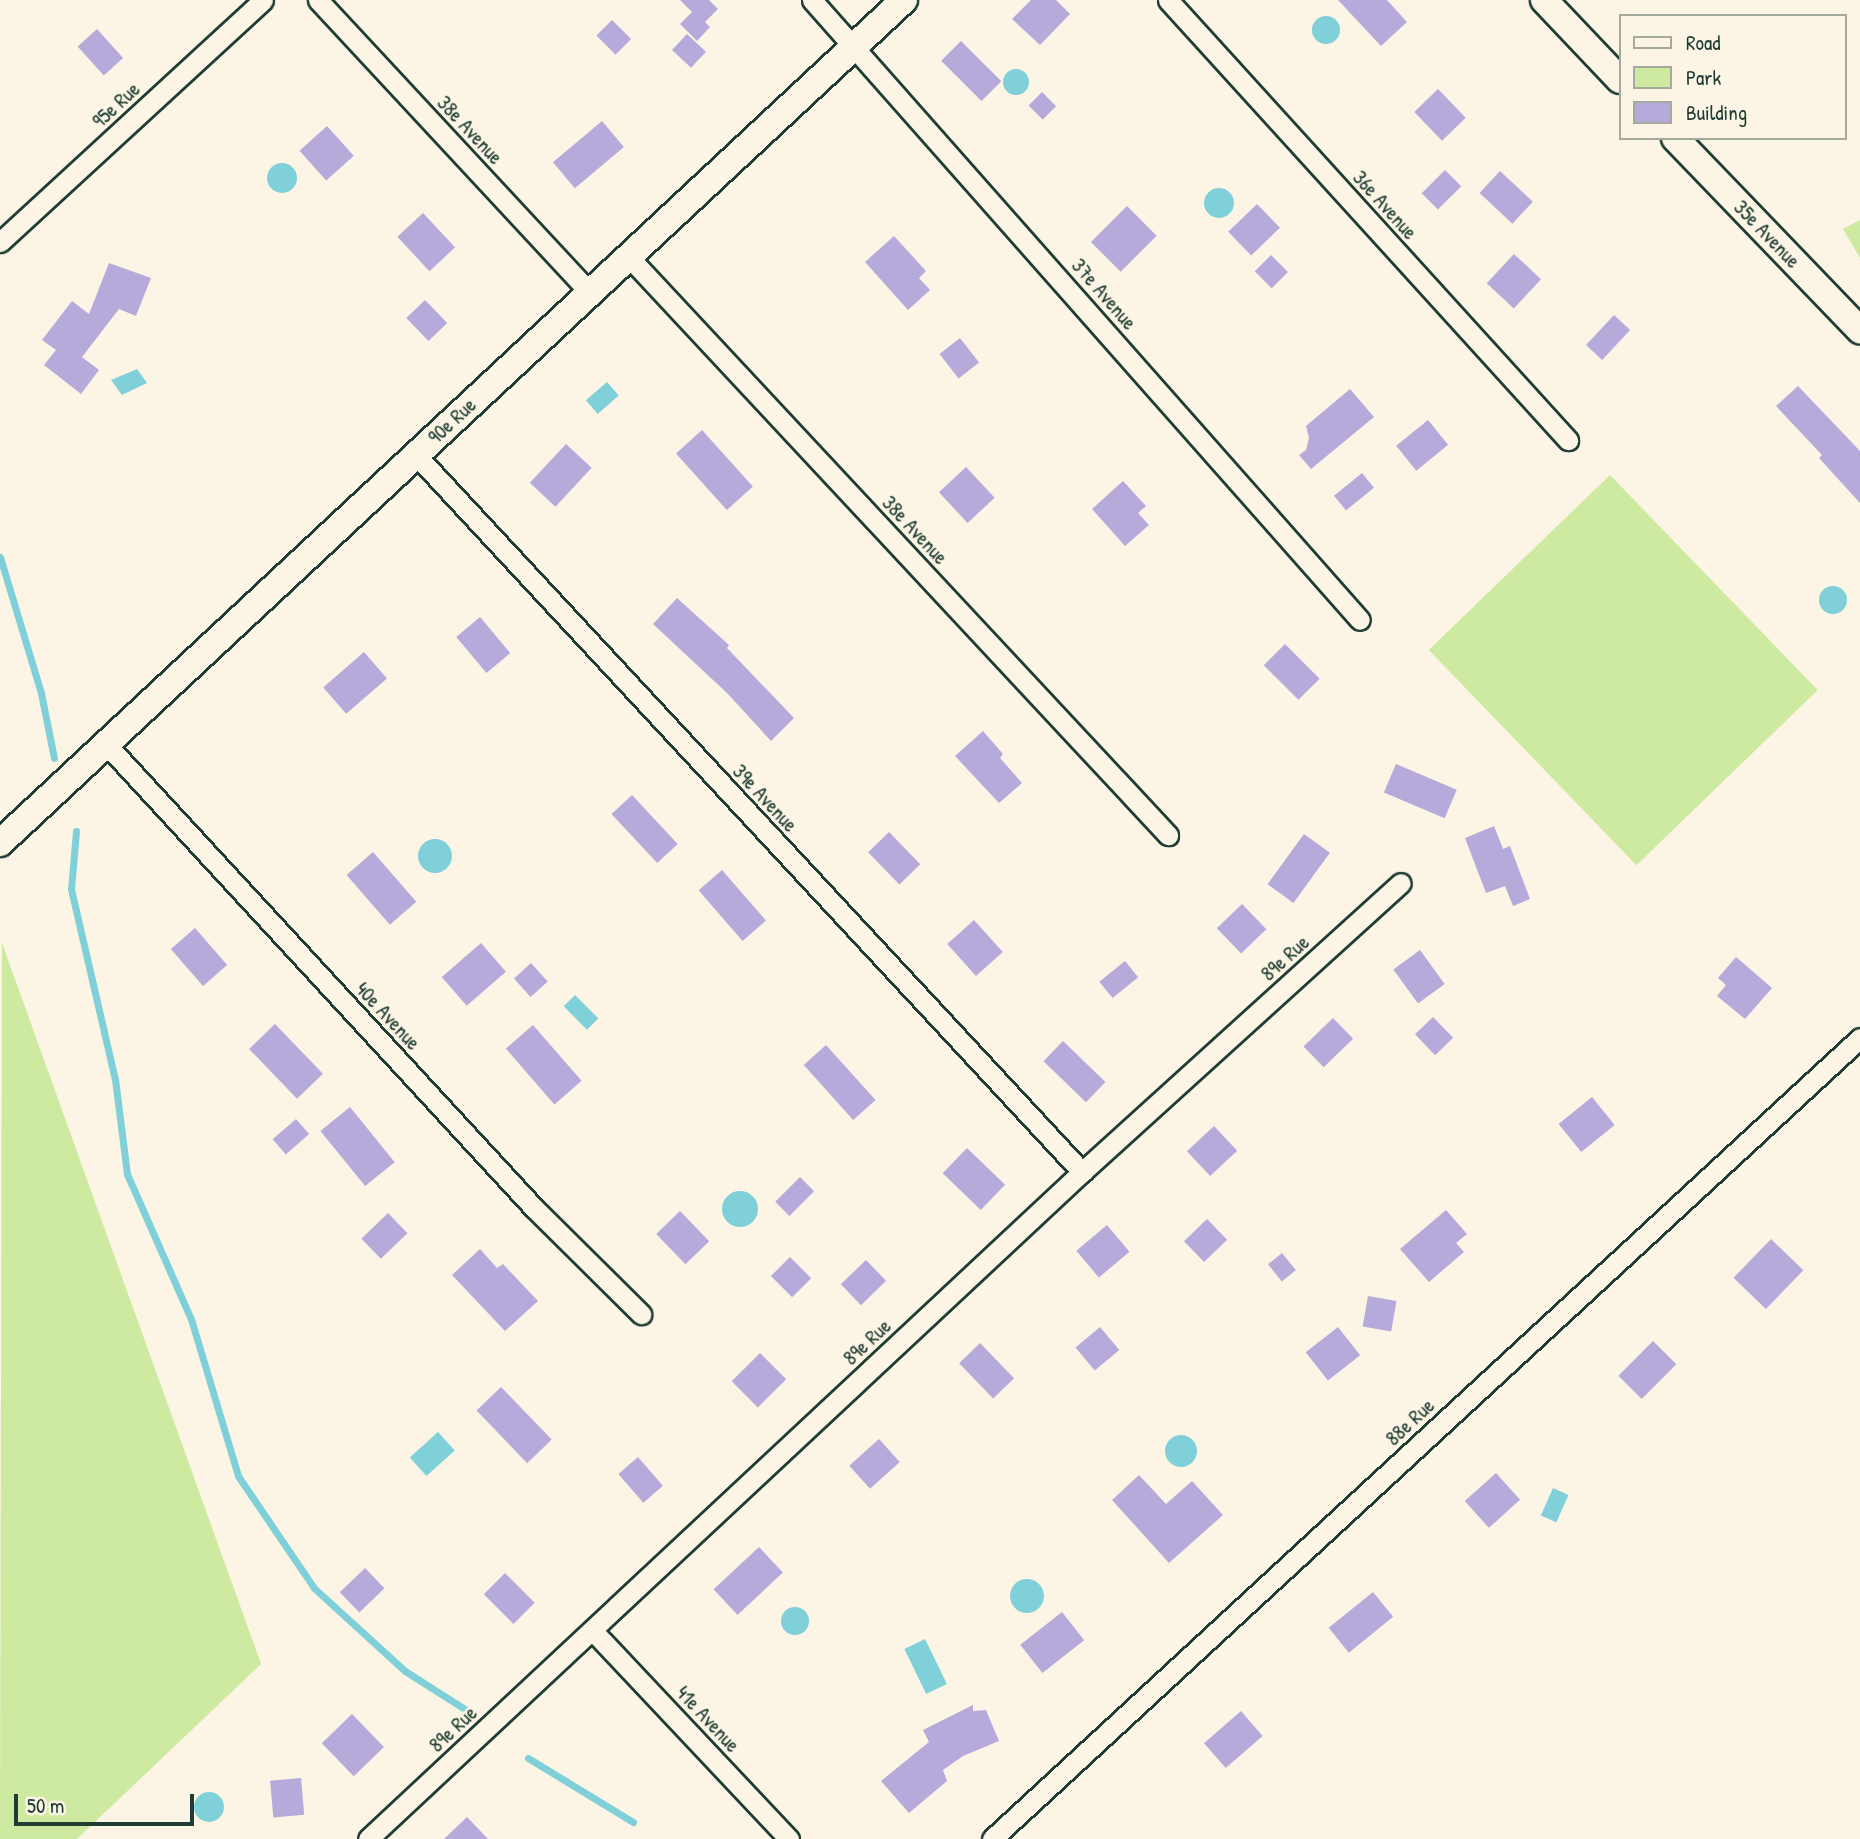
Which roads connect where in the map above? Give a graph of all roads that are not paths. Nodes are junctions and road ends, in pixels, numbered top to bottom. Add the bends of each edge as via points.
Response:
1 (263, 0) edge
2 (318, 0) edge
3 (812, 0) edge
4 (904, 0) edge
5 (1168, 0) edge
6 (1544, 0) edge
7 (855, 46) junction
8 (1618, 78) edge
9 (1677, 140) edge
10 (0, 242) edge
11 (628, 256) junction
12 (589, 292) junction
13 (1860, 330) edge
14 (1568, 440) dead end
15 (416, 455) junction
16 (1360, 620) dead end
17 (106, 744) junction
18 (1168, 835) dead end
19 (0, 843) edge
20 (1401, 883) dead end
21 (1860, 1038) edge
22 (1082, 1172) junction
23 (641, 1314) dead end
24 (593, 1631) junction
25 (368, 1839) edge
26 (789, 1839) edge
27 (992, 1839) edge

1 - 10 street, 95e Rue
2 - 12 street, 38e Avenue
3 - 7 street, 37e Avenue
4 - 7 street, 90e Rue
5 - 14 street, 36e Avenue
6 - 8 street
7 - 11 street, 90e Rue
7 - 16 street, 37e Avenue
9 - 13 street, 35e Avenue
11 - 12 street, 90e Rue
11 - 18 street, 38e Avenue
12 - 15 street, 90e Rue
15 - 17 street, 90e Rue
15 - 22 street, 39e Avenue
17 - 19 street, 90e Rue
17 - 23 street, 40e Avenue via 534,1208
20 - 22 street, 89e Rue
21 - 27 street, 88e Rue
22 - 24 street, 89e Rue
24 - 25 street, 89e Rue
24 - 26 street, 41e Avenue

